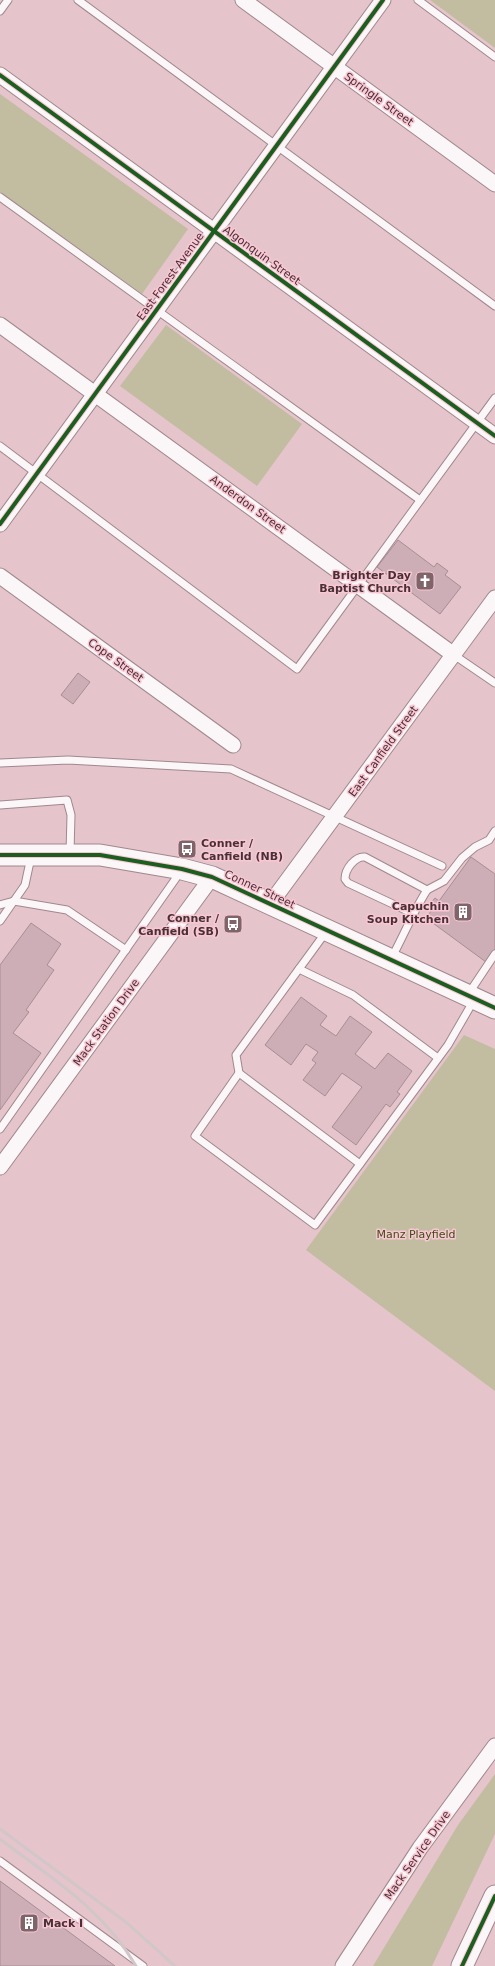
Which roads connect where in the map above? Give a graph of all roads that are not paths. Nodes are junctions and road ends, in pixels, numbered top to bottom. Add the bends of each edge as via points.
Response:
1 (8, 0) edge
2 (78, 0) edge
3 (243, 0) edge
4 (383, 0) edge
5 (418, 0) edge
6 (0, 11) edge
7 (495, 57) edge
8 (335, 67) junction
9 (0, 74) edge
10 (276, 146) junction
11 (495, 184) edge
12 (0, 197) edge
13 (214, 231) junction
14 (495, 306) edge
15 (158, 309) junction
16 (0, 325) edge
17 (95, 394) junction
18 (495, 398) edge
19 (477, 423) junction
20 (495, 436) edge
21 (0, 446) edge
22 (37, 474) junction
23 (420, 500) junction
24 (0, 524) edge
25 (0, 576) edge
26 (358, 584) junction
27 (495, 598) edge
28 (454, 655) junction
29 (495, 683) edge
30 (233, 745) dead end
31 (0, 763) edge
32 (0, 805) edge
33 (334, 818) junction
34 (495, 831) edge
35 (492, 842) edge
36 (0, 854) edge
37 (32, 855) junction
38 (70, 855) junction
39 (442, 866) dead end
40 (182, 869) junction
41 (212, 877) junction
42 (427, 890) junction
43 (14, 901) junction
44 (270, 904) junction
45 (0, 905) edge
46 (412, 913) junction
47 (0, 921) edge
48 (327, 930) junction
49 (126, 950) junction
50 (495, 954) edge
51 (391, 959) junction
52 (299, 969) junction
53 (471, 997) junction
54 (495, 1008) edge
55 (438, 1058) junction
56 (239, 1073) junction
57 (0, 1129) edge
58 (360, 1164) junction
59 (0, 1167) edge
60 (495, 1746) edge
61 (0, 1862) edge
62 (495, 1896) edge
63 (143, 1966) edge
64 (343, 1966) edge
65 (462, 1966) edge

1 - 6 lane
2 - 10 lane
3 - 8 street, Springle Street
4 - 8 street, East Forest Avenue
5 - 7 lane
8 - 10 street, East Forest Avenue
8 - 11 street, Springle Street
9 - 13 street, Algonquin Street
10 - 13 street, East Forest Avenue
10 - 14 lane
12 - 15 lane
13 - 15 street, East Forest Avenue
13 - 19 street, Algonquin Street
15 - 17 street, East Forest Avenue
15 - 23 lane
16 - 17 street, Anderdon Street
17 - 22 street, East Forest Avenue
17 - 26 street, Anderdon Street
18 - 19 lane
19 - 20 street, Algonquin Street
19 - 23 lane
21 - 22 lane
22 - 24 street, East Forest Avenue
22 - 26 lane via 297,669
23 - 26 lane
25 - 30 street, Cope Street
26 - 28 street, Anderdon Street
27 - 28 street, East Canfield Street
28 - 29 lane, Anderdon Street
28 - 33 street, East Canfield Street
31 - 33 lane via 68,760 231,769
32 - 38 lane via 67,800 71,815
33 - 39 lane
33 - 44 street, East Canfield Street
34 - 35 lane
35 - 42 lane via 475,847 462,858 444,881
36 - 37 main road, Conner Street
37 - 38 main road, Conner Street
37 - 43 lane via 25,886
38 - 40 main road, Conner Street via 100,855
40 - 41 main road, Conner Street
40 - 49 lane
41 - 44 main road, Conner Street
41 - 59 street, Mack Station Drive
42 - 46 lane
42 - 46 lane via 365,857 359,856 345,874 348,883
43 - 45 lane
43 - 47 lane
43 - 49 lane via 67,910
44 - 48 main road, Conner Street
46 - 51 lane via 407,930
48 - 51 main road, Conner Street
48 - 52 lane
49 - 57 lane
50 - 53 lane
51 - 53 main road, Conner Street
52 - 55 lane via 353,996
52 - 56 lane via 236,1055
53 - 54 main road, Conner Street
53 - 55 lane
55 - 58 lane
56 - 58 lane
56 - 58 lane via 195,1136 315,1225
60 - 64 street, Mack Service Drive via 420,1848
61 - 63 lane
62 - 65 main road

